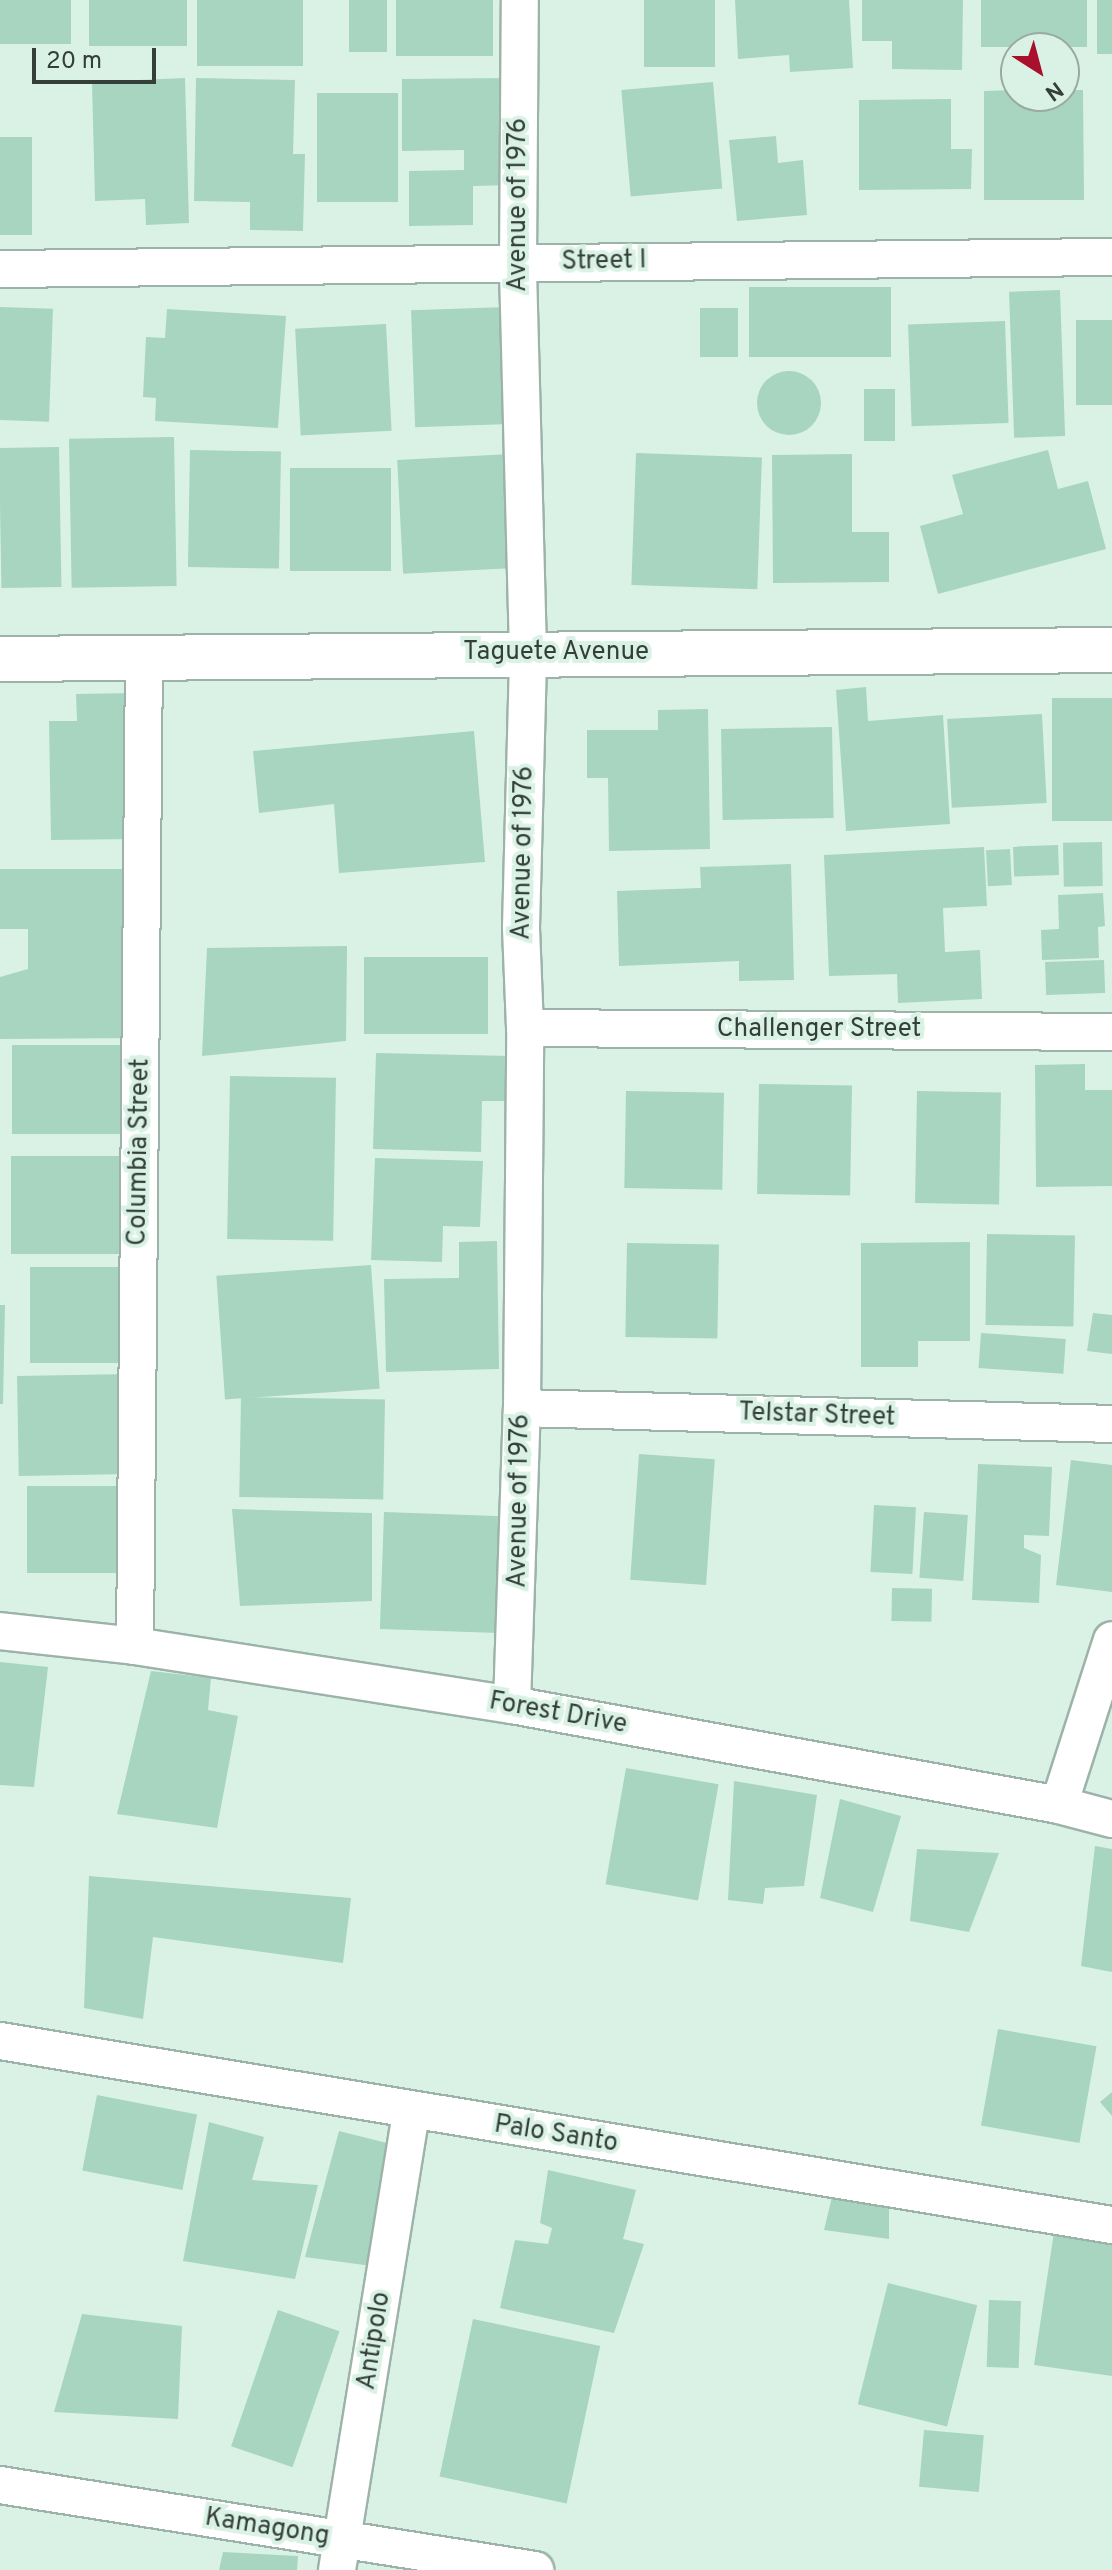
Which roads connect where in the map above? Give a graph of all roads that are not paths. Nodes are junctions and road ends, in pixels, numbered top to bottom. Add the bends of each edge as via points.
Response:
1 (520, 0) edge
2 (1112, 257) edge
3 (518, 263) junction
4 (0, 269) edge
5 (1112, 650) edge
6 (528, 652) junction
7 (144, 658) junction
8 (0, 659) edge
9 (525, 1028) junction
10 (1112, 1032) edge
11 (522, 1408) junction
12 (1112, 1424) edge
13 (0, 1631) edge
14 (1112, 1640) edge
15 (135, 1646) junction
16 (512, 1705) junction
17 (1059, 1805) junction
18 (1112, 1819) edge
19 (0, 2041) edge
20 (411, 2112) junction
21 (1112, 2225) edge
22 (0, 2485) edge
23 (340, 2555) edge
24 (535, 2570) edge

1 - 3 street, Avenue of 1976
2 - 3 street, Street I
3 - 4 street, Street I
3 - 6 street, Avenue of 1976
5 - 6 street, Taguete Avenue
6 - 7 street, Taguete Avenue
6 - 9 street, Avenue of 1976 via 521,927
7 - 8 street, Taguete Avenue
7 - 15 street, Columbia Street
9 - 10 street, Challenger Street
9 - 11 street, Avenue of 1976
11 - 12 street, Telstar Street
11 - 16 street, Avenue of 1976
13 - 15 street, Forest Drive
14 - 17 street
15 - 16 street, Forest Drive
16 - 17 street, Forest Drive
17 - 18 street, Forest Drive
19 - 20 street, Palo Santo
20 - 21 street, Palo Santo
20 - 23 street, Antipolo
22 - 23 street, Kamagong
23 - 24 street, Kamagong

